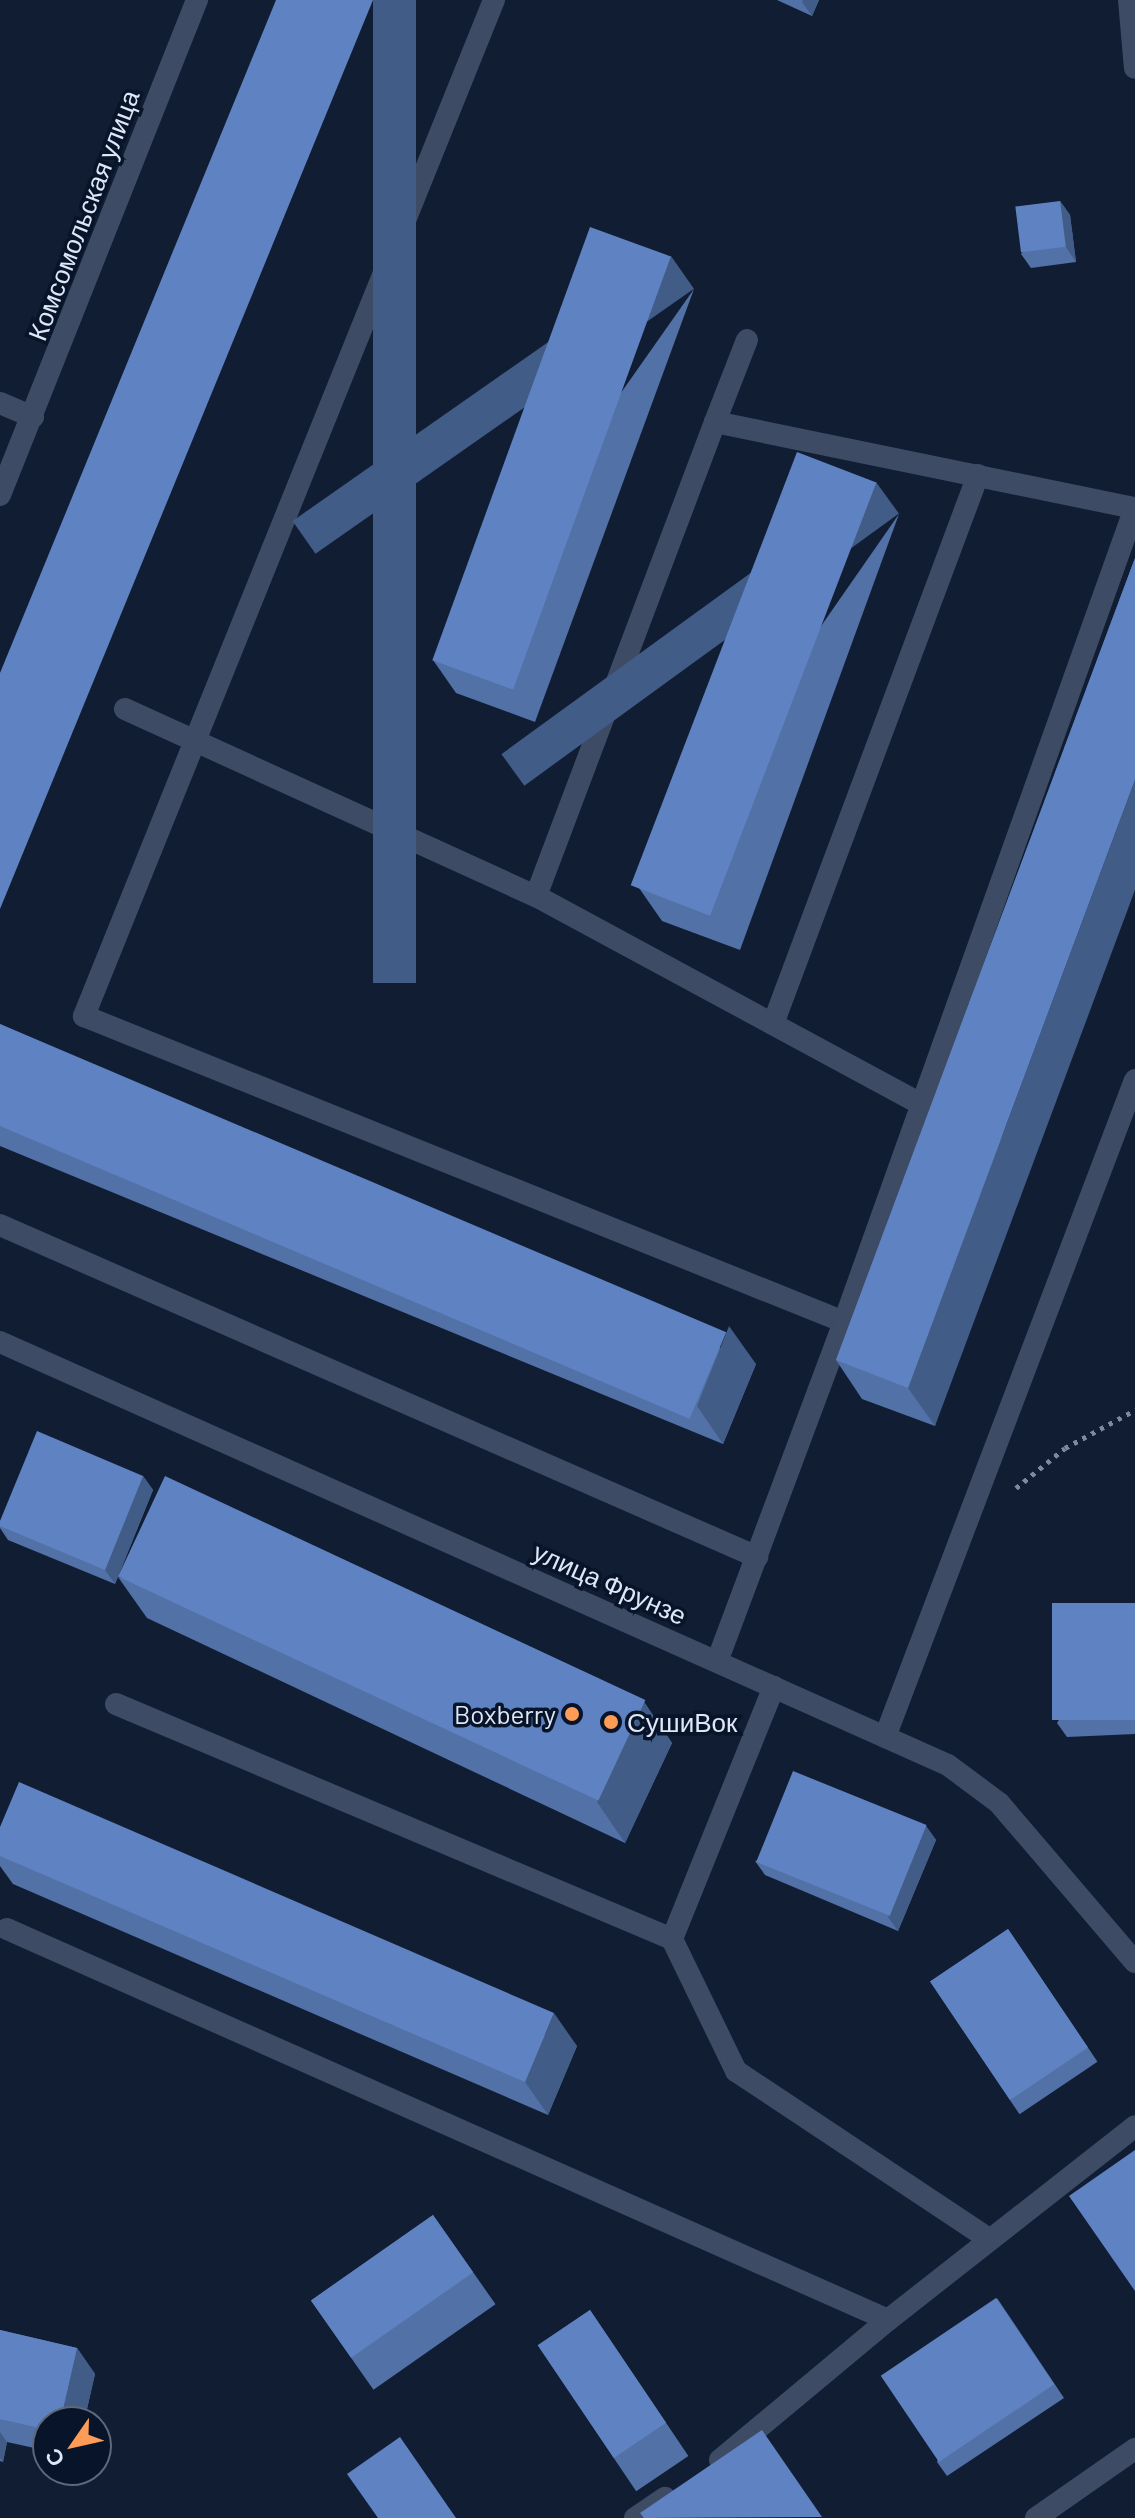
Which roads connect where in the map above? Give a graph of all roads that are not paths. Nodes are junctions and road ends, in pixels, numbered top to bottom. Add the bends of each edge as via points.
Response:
1 (197, 0) edge
2 (494, 0) edge
3 (1129, 0) edge
4 (1135, 68) edge
5 (747, 340) dead end
6 (0, 403) edge
7 (33, 417) junction
8 (715, 422) junction
9 (978, 475) junction
10 (0, 495) edge
11 (1135, 508) edge
12 (125, 709) dead end
13 (197, 738) junction
14 (536, 896) junction
15 (773, 1024) junction
16 (1135, 1080) edge
17 (922, 1105) junction
18 (0, 1225) edge
19 (844, 1322) junction
20 (0, 1342) edge
21 (757, 1557) junction
22 (717, 1661) junction
23 (774, 1687) junction
24 (116, 1704) dead end
25 (885, 1737) junction
26 (7, 1929) dead end
27 (672, 1939) junction
28 (1135, 1962) edge
29 (1135, 2126) edge
30 (990, 2240) junction
31 (888, 2320) junction
32 (1135, 2449) edge
33 (635, 2518) edge
34 (1036, 2518) edge

1 - 7 street, Комсомольская улица
2 - 13 street
3 - 4 street
5 - 8 street
6 - 7 street
7 - 10 street, Комсомольская улица
8 - 9 street
8 - 14 street
9 - 11 street
9 - 15 street
11 - 17 street
12 - 13 street
13 - 14 street
13 - 19 street via 84,1016
14 - 15 street
15 - 17 street
16 - 25 street
17 - 19 street
18 - 21 street
19 - 21 street
20 - 22 street, улица Фрунзе
21 - 22 street
22 - 23 street, улица Фрунзе
23 - 25 street, улица Фрунзе
23 - 27 street
24 - 27 street
25 - 28 street, улица Фрунзе via 948,1765 999,1803
26 - 31 street
27 - 30 street via 736,2071
29 - 30 street
30 - 31 street
31 - 33 street via 694,2477
32 - 34 street

